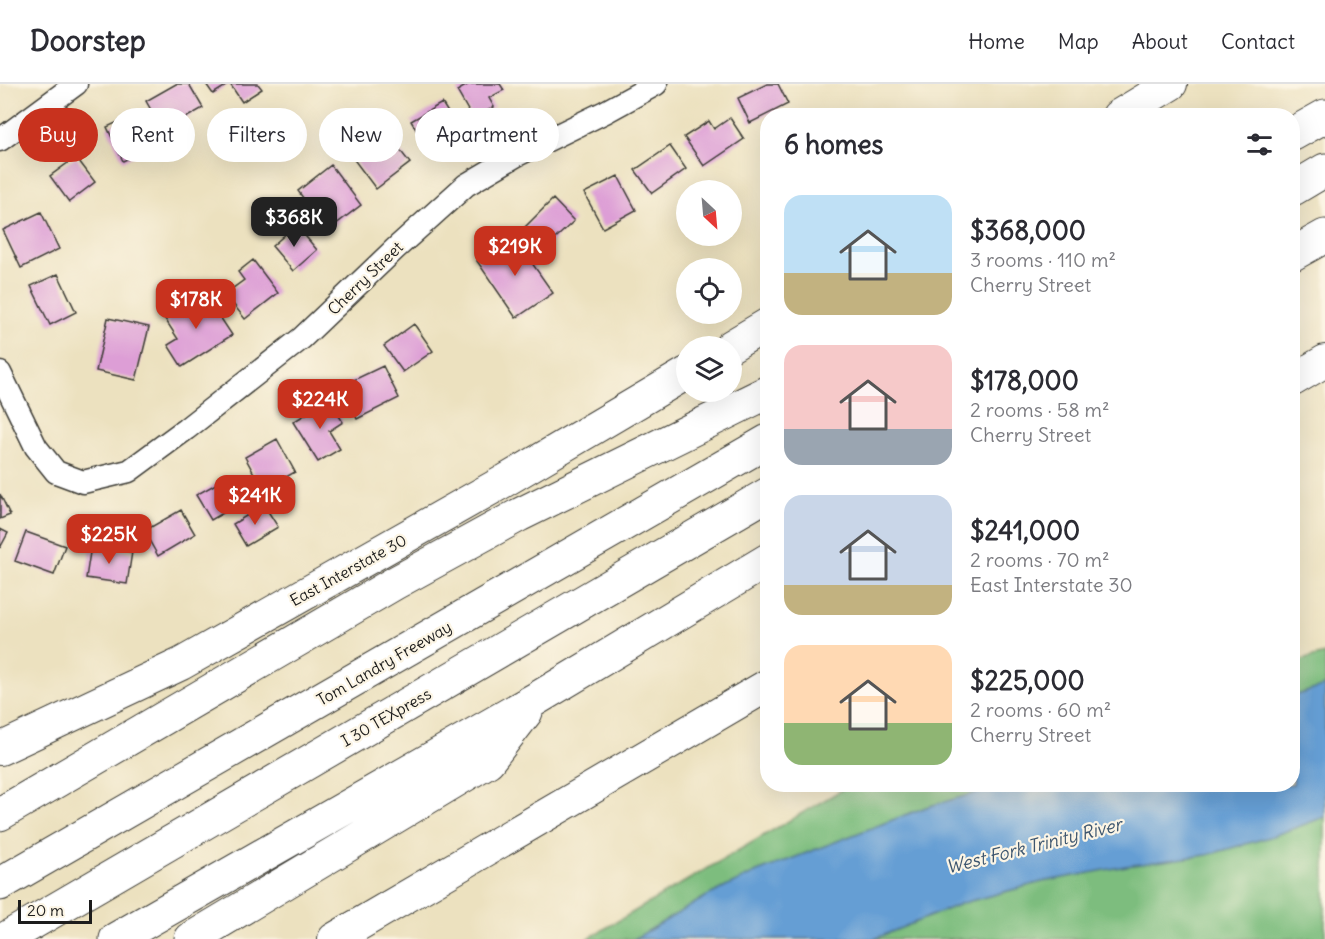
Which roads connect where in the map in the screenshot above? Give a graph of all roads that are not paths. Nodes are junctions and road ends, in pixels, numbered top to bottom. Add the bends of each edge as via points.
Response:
1 (76, 84) edge
2 (656, 84) edge
3 (1171, 84) edge
4 (1131, 108) edge
5 (0, 140) edge
6 (1325, 170) edge
7 (1300, 185) edge
8 (1325, 236) edge
9 (1300, 250) edge
10 (760, 329) edge
11 (742, 339) edge
12 (1325, 361) edge
13 (0, 373) edge
14 (1300, 376) edge
15 (676, 380) edge
16 (760, 396) edge
17 (760, 446) edge
18 (760, 499) edge
19 (760, 565) edge
20 (760, 690) edge
21 (536, 699) junction
22 (0, 749) edge
23 (0, 814) edge
24 (0, 884) edge
25 (5, 939) edge
26 (116, 939) edge
27 (191, 939) edge
28 (334, 939) edge

1 - 5 street
2 - 13 street, Cherry Street via 466,185 302,338 129,471 83,482 56,472 36,447
3 - 4 main road
6 - 7 highway
8 - 9 highway
10 - 11 main road
12 - 14 main road
15 - 22 main road, East Interstate 30 via 181,664
16 - 23 highway via 519,515 426,566
17 - 24 highway, Tom Landry Freeway
18 - 25 highway, I 30 TEXpress
19 - 21 highway
20 - 28 main road
21 - 26 highway
21 - 27 highway via 488,761

